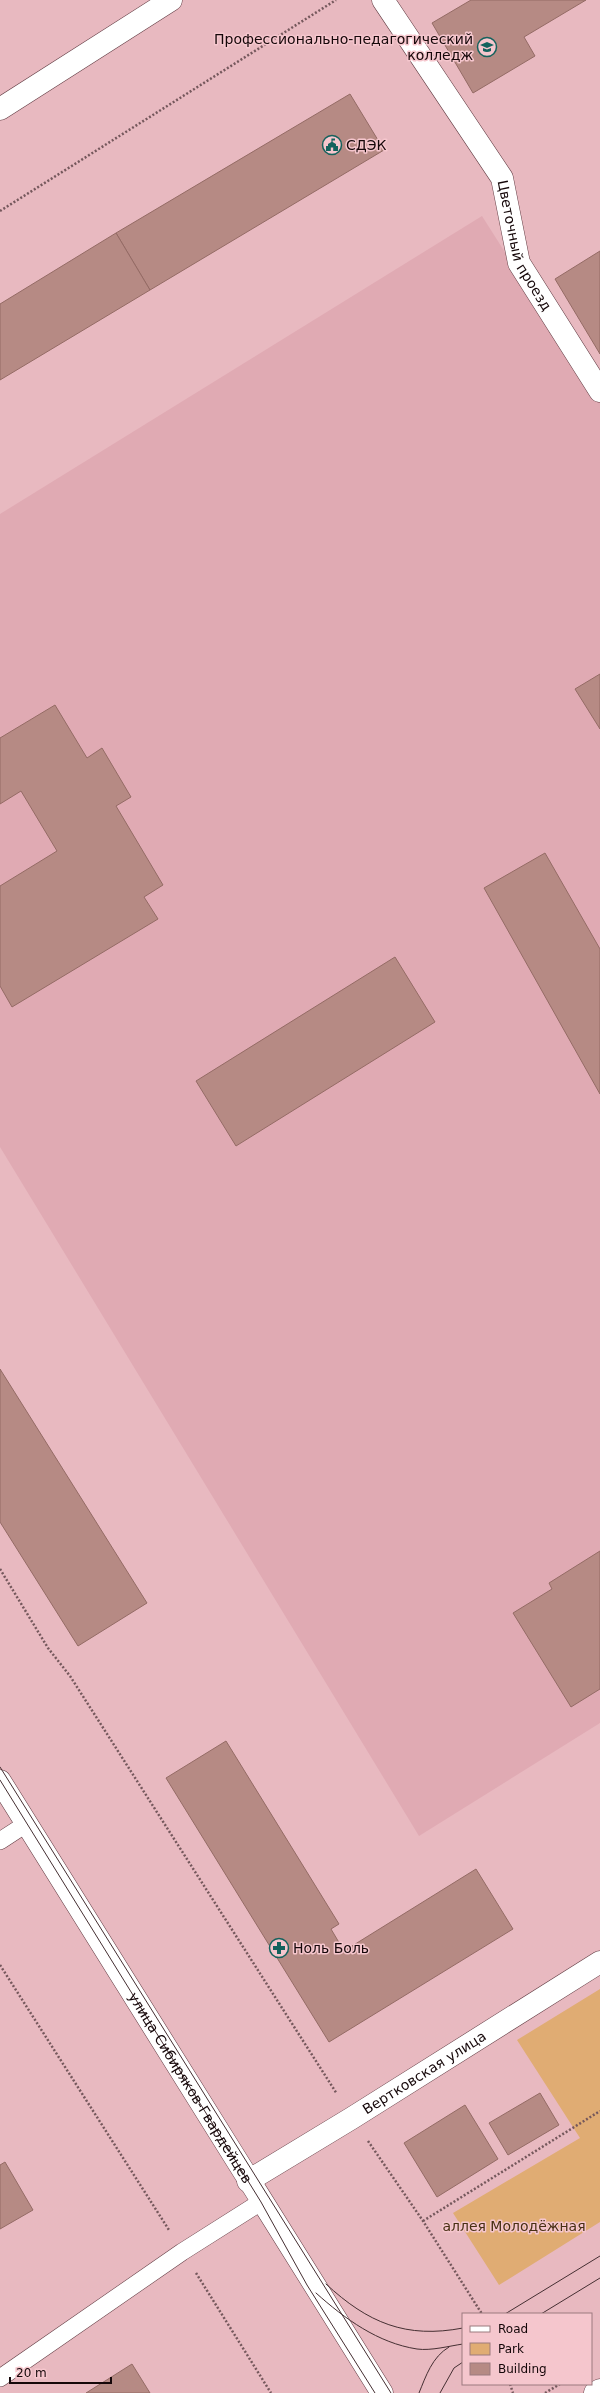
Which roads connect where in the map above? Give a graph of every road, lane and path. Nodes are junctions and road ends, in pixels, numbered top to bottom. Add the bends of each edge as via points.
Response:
1 (171, 0) edge
2 (336, 0) edge
3 (383, 0) edge
4 (0, 109) edge
5 (0, 211) edge
6 (600, 391) edge
7 (0, 1569) edge
8 (0, 1781) edge
9 (26, 1824) junction
10 (0, 1841) edge
11 (600, 1962) edge
12 (0, 1965) edge
13 (600, 2111) edge
14 (352, 2118) junction
15 (248, 2181) junction
16 (261, 2202) junction
17 (423, 2221) junction
18 (182, 2252) junction
19 (481, 2313) edge
20 (0, 2378) edge
21 (558, 2385) edge
22 (600, 2390) edge
23 (271, 2393) edge
24 (382, 2393) edge
25 (545, 2393) edge
26 (595, 2393) edge

1 - 4 main road
2 - 5 path
3 - 6 main road, Цветочный проезд via 502,178 519,263
7 - 14 path via 48,1648 70,1676
8 - 9 main road, улица Сибиряков-Гвардейцев
9 - 10 lane
9 - 15 main road, улица Сибиряков-Гвардейцев
11 - 14 main road, Вертковская улица
12 - 18 path
13 - 17 path
14 - 15 main road, Вертковская улица
14 - 17 path
15 - 16 main road, улица Сибиряков-Гвардейцев
16 - 18 lane
16 - 24 main road, улица Сибиряков-Гвардейцев
17 - 19 path
18 - 20 lane
18 - 23 path
21 - 25 path
22 - 26 main road

